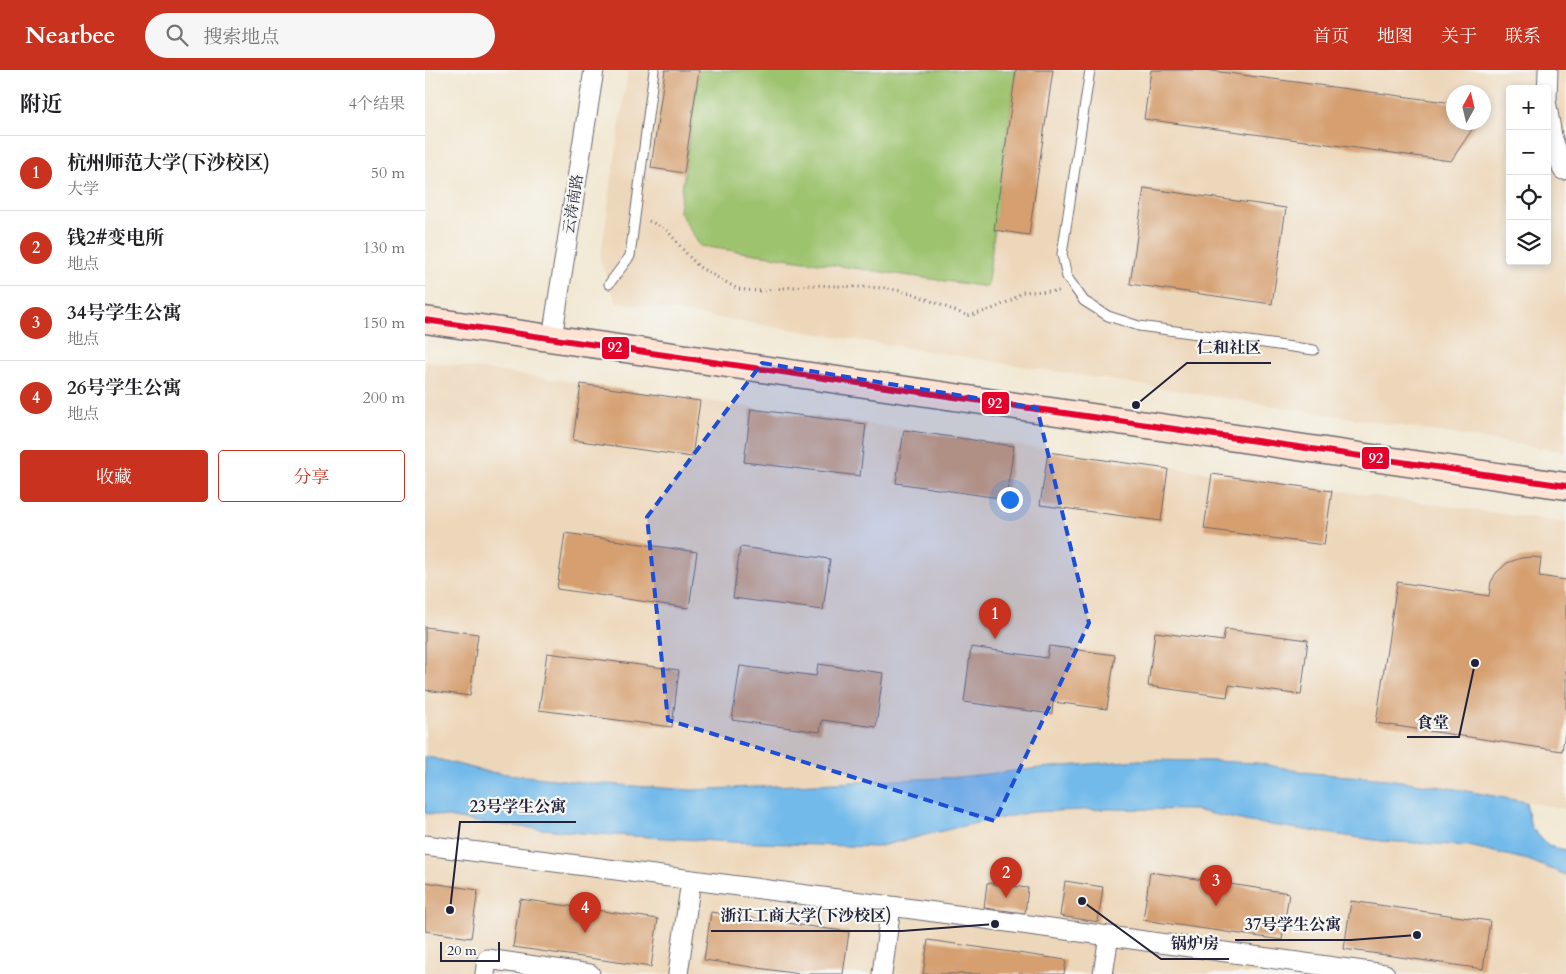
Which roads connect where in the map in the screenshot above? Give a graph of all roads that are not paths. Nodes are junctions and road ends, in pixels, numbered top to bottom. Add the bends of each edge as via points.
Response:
1 (594, 70) edge
2 (654, 70) edge
3 (1091, 70) edge
4 (1548, 70) edge
5 (1547, 85) edge
6 (1551, 130) edge
7 (1563, 170) dead end
8 (609, 284) dead end
9 (425, 320) edge
10 (552, 338) junction
11 (1314, 350) dead end
12 (1566, 486) edge
13 (425, 845) edge
14 (691, 880) junction
15 (891, 906) junction
16 (1109, 936) junction
17 (485, 974) edge
18 (590, 974) edge
19 (678, 974) edge
20 (882, 974) edge
21 (1103, 974) edge
22 (1385, 974) edge

1 - 10 street, 云涛南路
2 - 8 lane via 630,256
3 - 11 lane via 1061,254 1067,277 1084,301 1108,316 1139,326
4 - 5 street
6 - 7 street
9 - 10 main road
10 - 12 main road
13 - 14 street
14 - 15 street
14 - 19 street
15 - 16 street
15 - 20 street
16 - 21 street
16 - 22 street
17 - 18 street via 487,959

